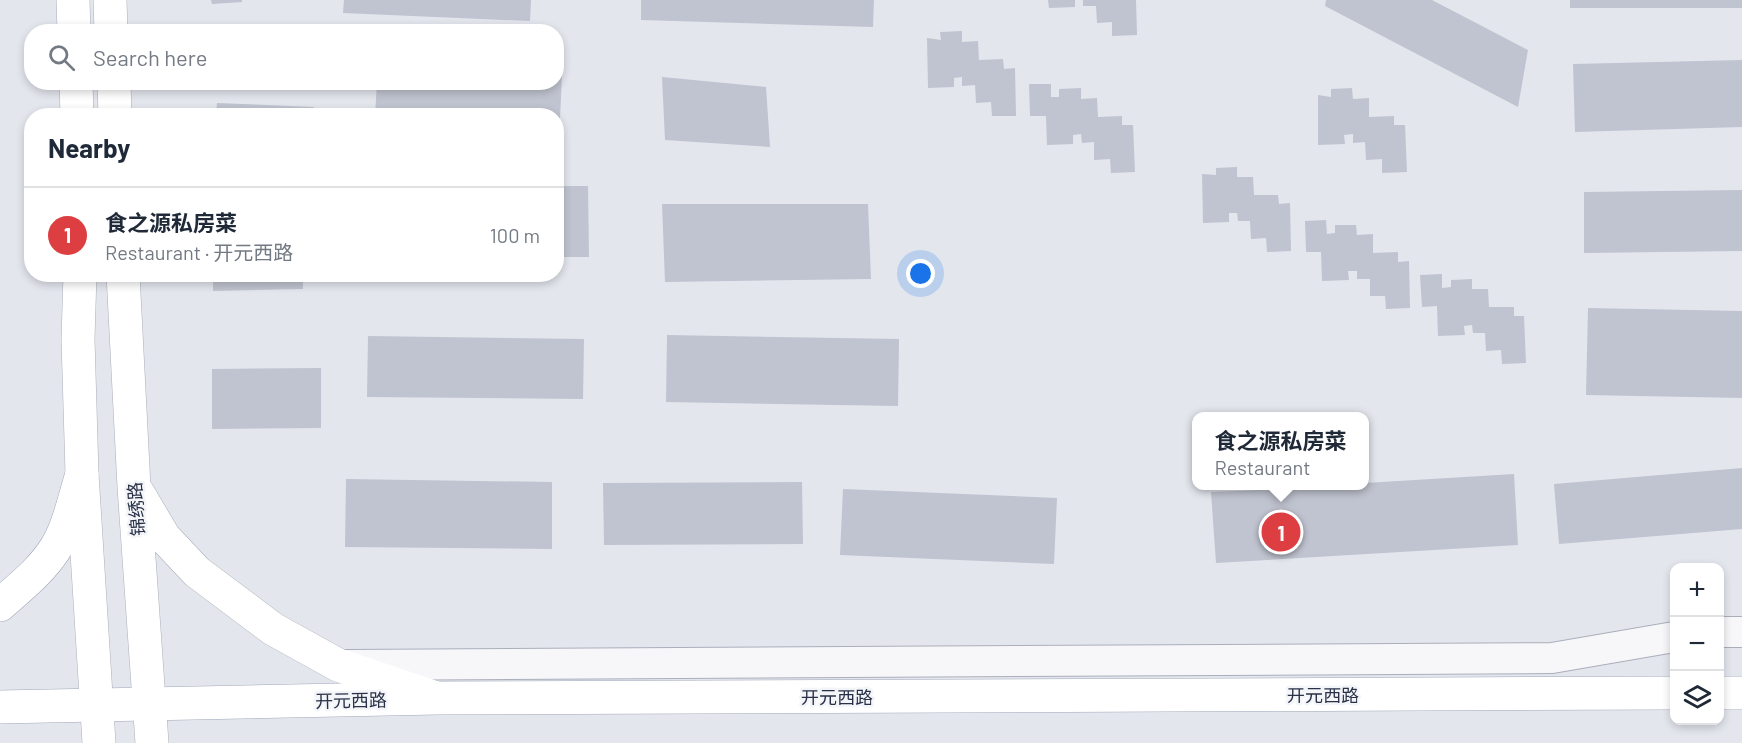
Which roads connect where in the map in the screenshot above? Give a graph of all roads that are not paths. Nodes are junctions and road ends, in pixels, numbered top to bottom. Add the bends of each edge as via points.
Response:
1 (73, 0) edge
2 (110, 0) edge
3 (74, 24) edge
4 (111, 24) edge
5 (76, 90) edge
6 (114, 90) edge
7 (77, 108) edge
8 (115, 108) edge
9 (80, 282) edge
10 (123, 282) edge
11 (82, 474) junction
12 (134, 487) junction
13 (0, 605) edge
14 (1724, 632) edge
15 (1742, 632) edge
16 (1670, 638) edge
17 (339, 665) junction
18 (1670, 693) edge
19 (1724, 693) edge
20 (1742, 693) edge
21 (437, 698) junction
22 (150, 704) junction
23 (95, 705) junction
24 (0, 707) edge
25 (99, 743) edge
26 (152, 743) edge

1 - 3 main road
2 - 4 main road
5 - 7 main road
6 - 8 main road
9 - 11 main road
10 - 12 main road, 锦绣路
11 - 13 main road via 55,549
11 - 23 main road
12 - 17 main road via 165,537 197,572 273,629
12 - 22 main road, 锦绣路
14 - 15 street
16 - 17 street via 1552,658
17 - 21 main road
18 - 21 main road, 开元西路
19 - 20 main road
21 - 22 main road, 开元西路
22 - 23 main road, 开元西路
22 - 26 main road, 锦绣路
23 - 24 main road, 开元西路
23 - 25 main road

